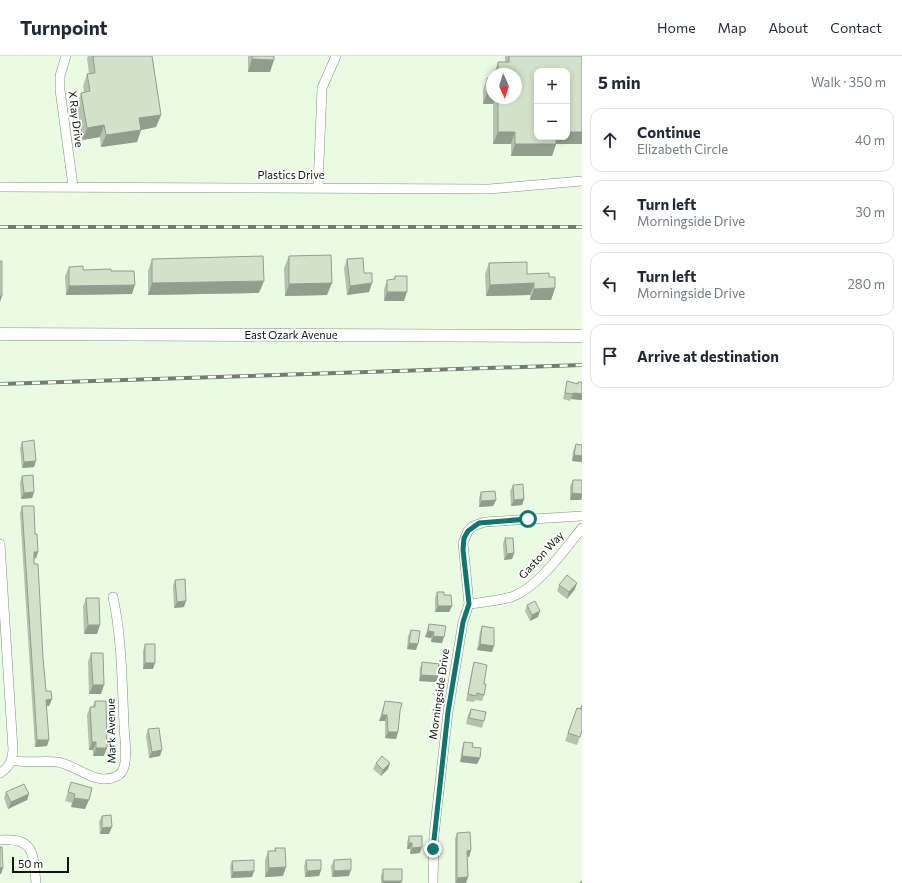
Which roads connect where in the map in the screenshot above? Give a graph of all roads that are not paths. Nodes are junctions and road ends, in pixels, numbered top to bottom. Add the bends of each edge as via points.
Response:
1 (66, 56) edge
2 (336, 56) edge
3 (582, 181) edge
4 (73, 186) junction
5 (0, 187) edge
6 (318, 187) junction
7 (0, 334) edge
8 (582, 336) edge
9 (582, 516) edge
10 (582, 528) edge
11 (0, 544) edge
12 (113, 597) dead end
13 (469, 604) junction
14 (12, 760) junction
15 (0, 773) edge
16 (0, 840) edge
17 (36, 883) edge
18 (433, 883) edge

1 - 4 street, X Ray Drive via 60,76 60,90
2 - 6 street via 322,88
3 - 6 street, Plastics Drive via 489,189
4 - 5 street, Plastics Drive
4 - 6 street, Plastics Drive
7 - 8 main road, East Ozark Avenue
9 - 13 street, Morningside Drive via 486,522 473,526 463,543
10 - 13 street, Gaston Way via 542,574 523,591 508,598
11 - 14 street
12 - 14 street, Mark Avenue via 122,669 125,748 123,769 120,774 112,778 98,779 77,768 57,762
13 - 18 street, Morningside Drive via 463,622 447,720 434,834
14 - 15 street
16 - 17 street via 18,840 28,846 34,856

